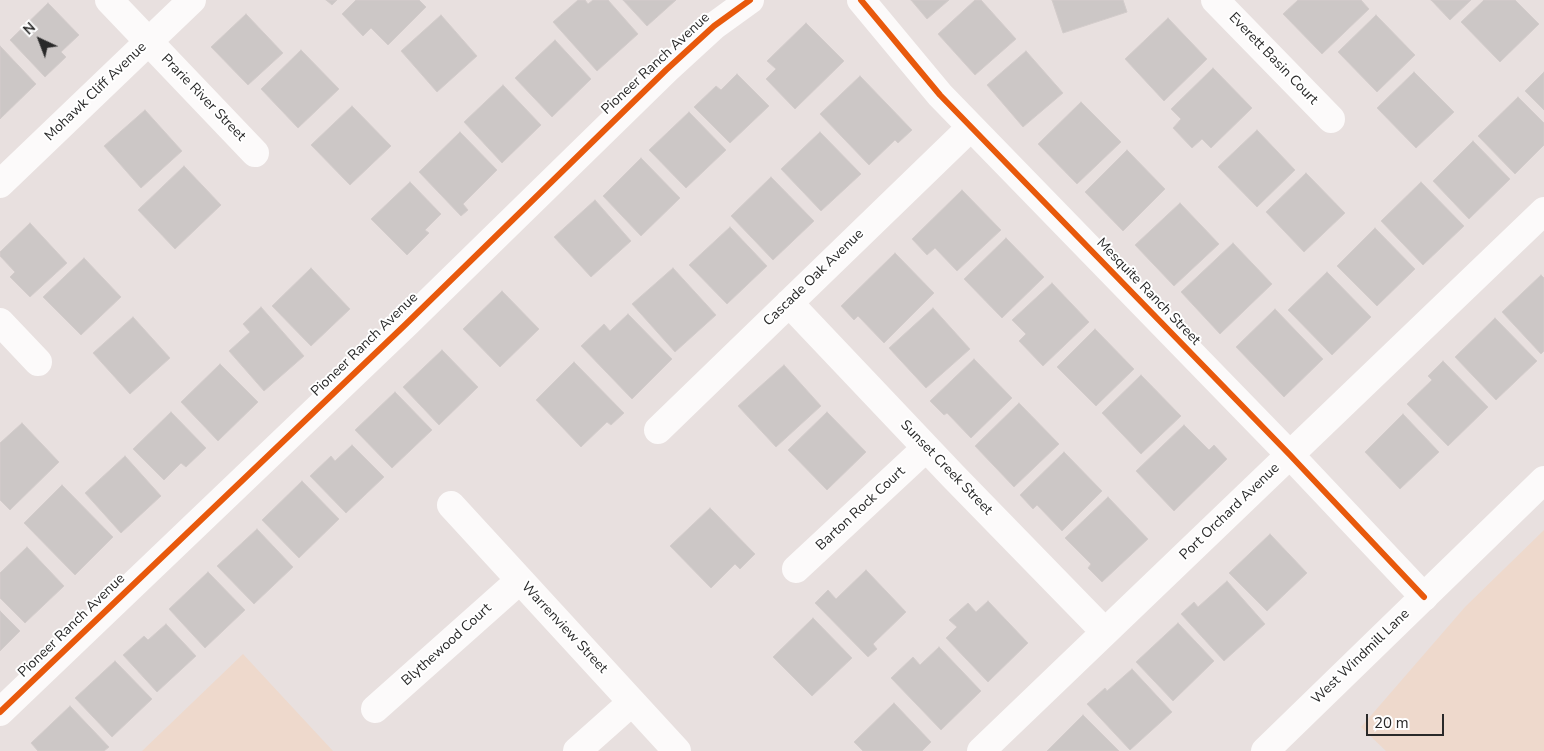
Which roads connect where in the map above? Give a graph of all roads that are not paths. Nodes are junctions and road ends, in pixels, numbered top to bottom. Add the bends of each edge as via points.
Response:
1 (109, 0) edge
2 (192, 0) edge
3 (750, 0) edge
4 (861, 0) edge
5 (1215, 0) edge
6 (148, 41) junction
7 (1331, 119) dead end
8 (970, 127) junction
9 (255, 153) dead end
10 (0, 184) edge
11 (1544, 211) edge
12 (789, 303) junction
13 (0, 322) edge
14 (38, 362) dead end
15 (658, 430) dead end
16 (926, 448) junction
17 (1290, 455) junction
18 (1544, 480) edge
19 (451, 505) dead end
20 (796, 569) dead end
21 (520, 580) junction
22 (1424, 597) junction
23 (1105, 632) junction
24 (632, 702) junction
25 (374, 709) dead end
26 (0, 712) edge
27 (577, 751) edge
28 (677, 751) edge
29 (981, 751) edge
30 (1265, 751) edge

1 - 6 street, Prarie River Street
2 - 6 street, Mohawk Cliff Avenue
3 - 26 street, Pioneer Ranch Avenue via 714,26 666,70
4 - 8 street, Mesquite Ranch Street
5 - 7 street, Everett Basin Court
6 - 9 street, Prarie River Street
6 - 10 street, Mohawk Cliff Avenue
8 - 12 street, Cascade Oak Avenue
8 - 17 street, Mesquite Ranch Street
11 - 17 street, Port Orchard Avenue
12 - 15 street, Cascade Oak Avenue
12 - 16 street, Sunset Creek Street
13 - 14 street
16 - 20 street, Barton Rock Court
16 - 23 street, Sunset Creek Street
17 - 22 street, Mesquite Ranch Street
17 - 23 street, Port Orchard Avenue
18 - 22 street, West Windmill Lane
19 - 21 street, Warrenview Street
21 - 24 street, Warrenview Street
21 - 25 street, Blythewood Court
22 - 30 street, West Windmill Lane
23 - 29 street, Port Orchard Avenue
24 - 27 street
24 - 28 street, Warrenview Street

